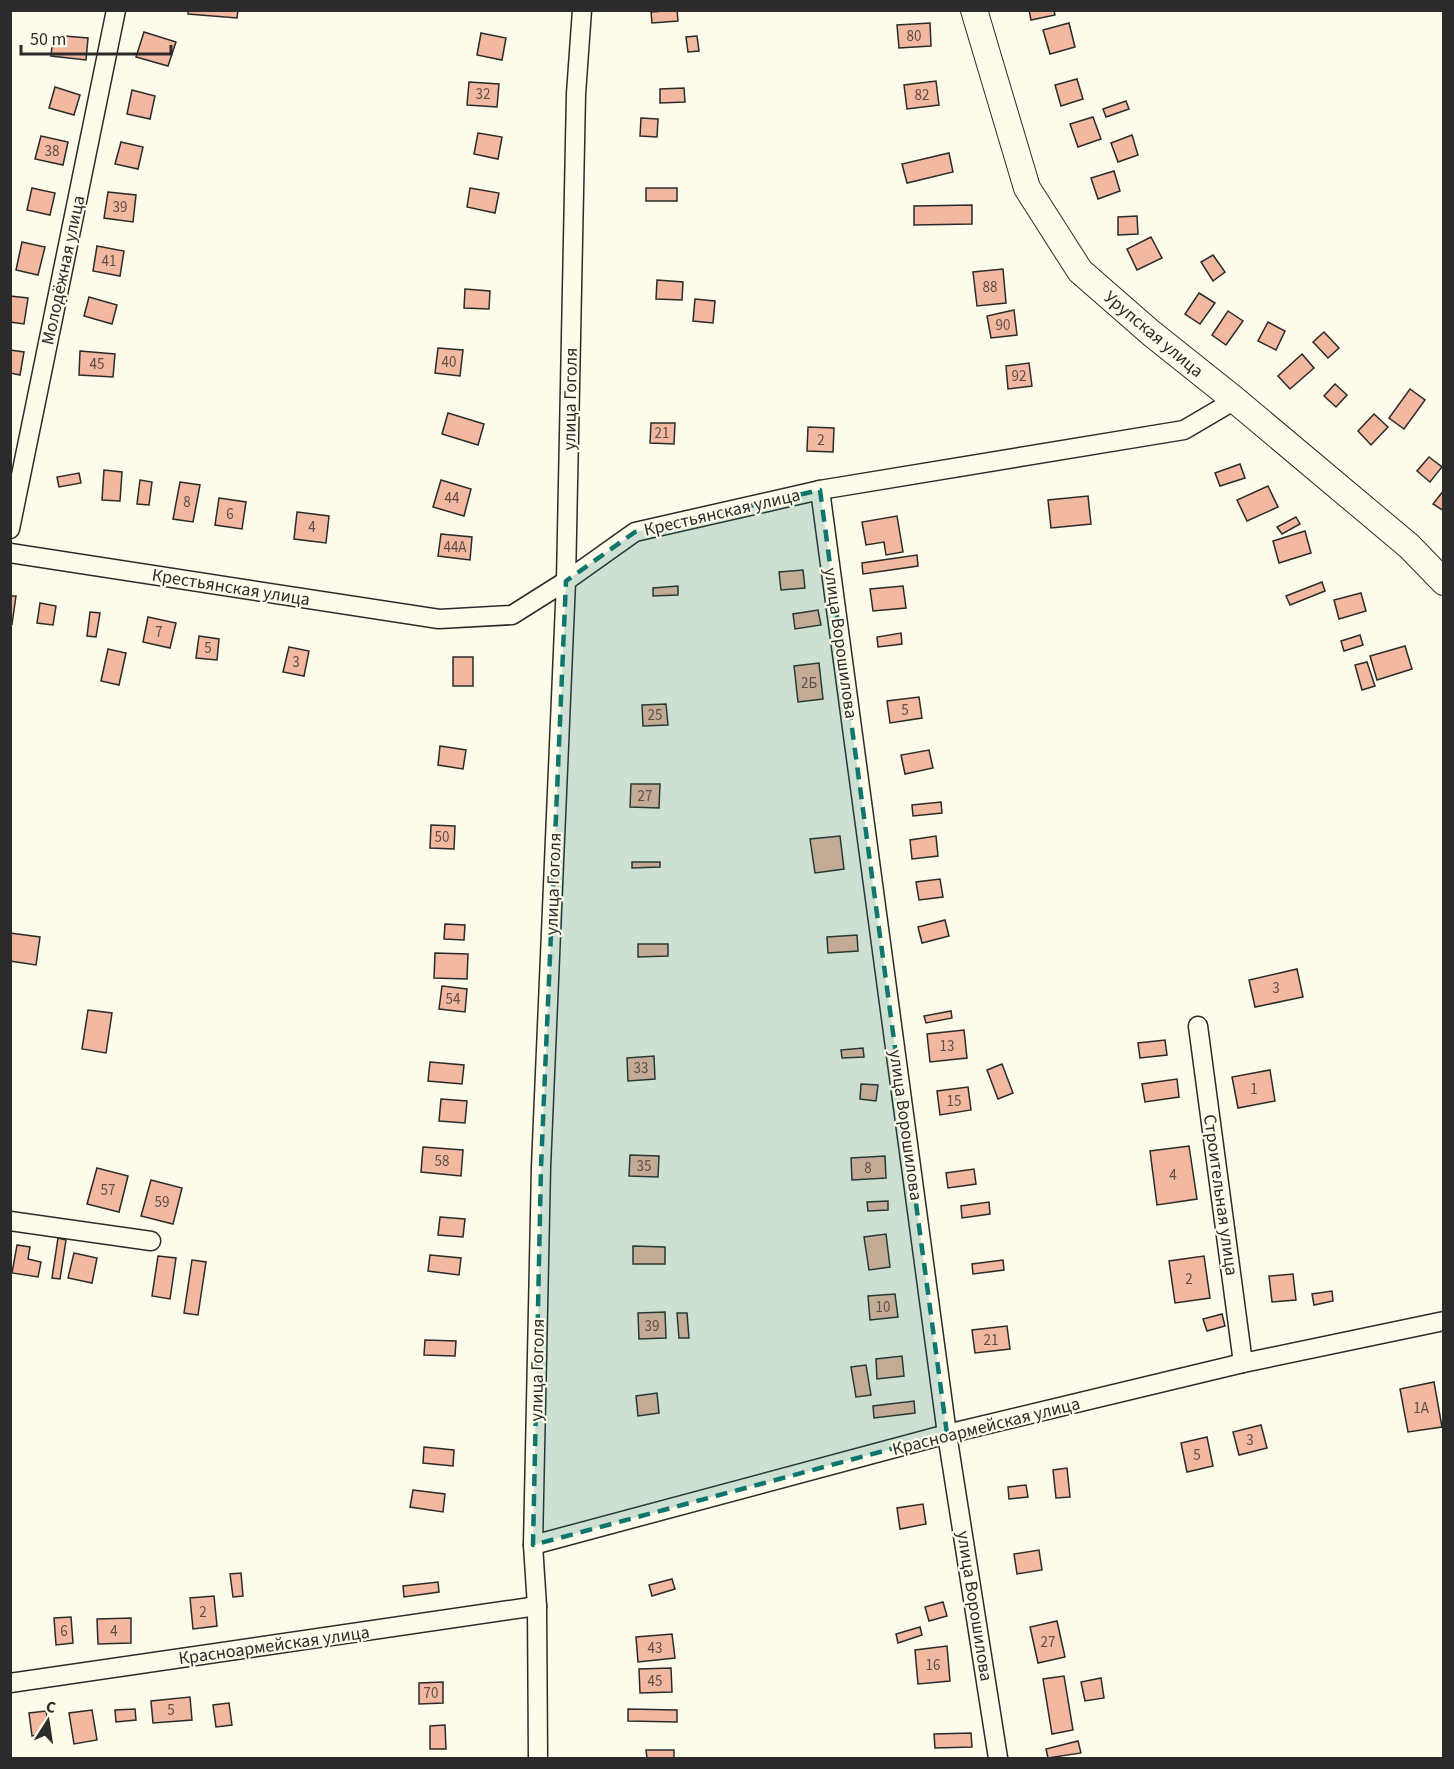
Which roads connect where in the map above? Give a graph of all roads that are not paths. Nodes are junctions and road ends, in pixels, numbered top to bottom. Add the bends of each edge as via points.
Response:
1 (116, 10) edge
2 (582, 10) edge
3 (974, 10) edge
4 (1235, 400) junction
5 (820, 489) junction
6 (10, 529) edge
7 (10, 553) edge
8 (566, 581) junction
9 (1443, 582) edge
10 (1198, 1026) dead end
11 (10, 1221) edge
12 (151, 1241) dead end
13 (1443, 1321) edge
14 (1243, 1363) junction
15 (947, 1434) junction
16 (533, 1545) junction
17 (537, 1606) junction
18 (10, 1683) edge
19 (538, 1758) edge
20 (998, 1758) edge

1 - 6 street, Молодёжная улица
2 - 8 street, улица Гоголя via 576,94
3 - 4 street, Урупская улица via 1027,188 1080,271
4 - 5 street, Крестьянская улица via 1185,430
4 - 9 street, Урупская улица via 1409,546
5 - 8 street, Крестьянская улица via 635,532
5 - 15 street, улица Ворошилова
7 - 8 street, Крестьянская улица via 439,619 512,615
8 - 16 street, улица Гоголя via 541,1167
10 - 14 street, Строительная улица
11 - 12 street
13 - 14 street, Красноармейская улица
14 - 15 street, Красноармейская улица
15 - 16 street, Красноармейская улица
15 - 20 street, улица Ворошилова
16 - 17 street, улица Гоголя
17 - 18 street, Красноармейская улица
17 - 19 street, улица Гоголя

